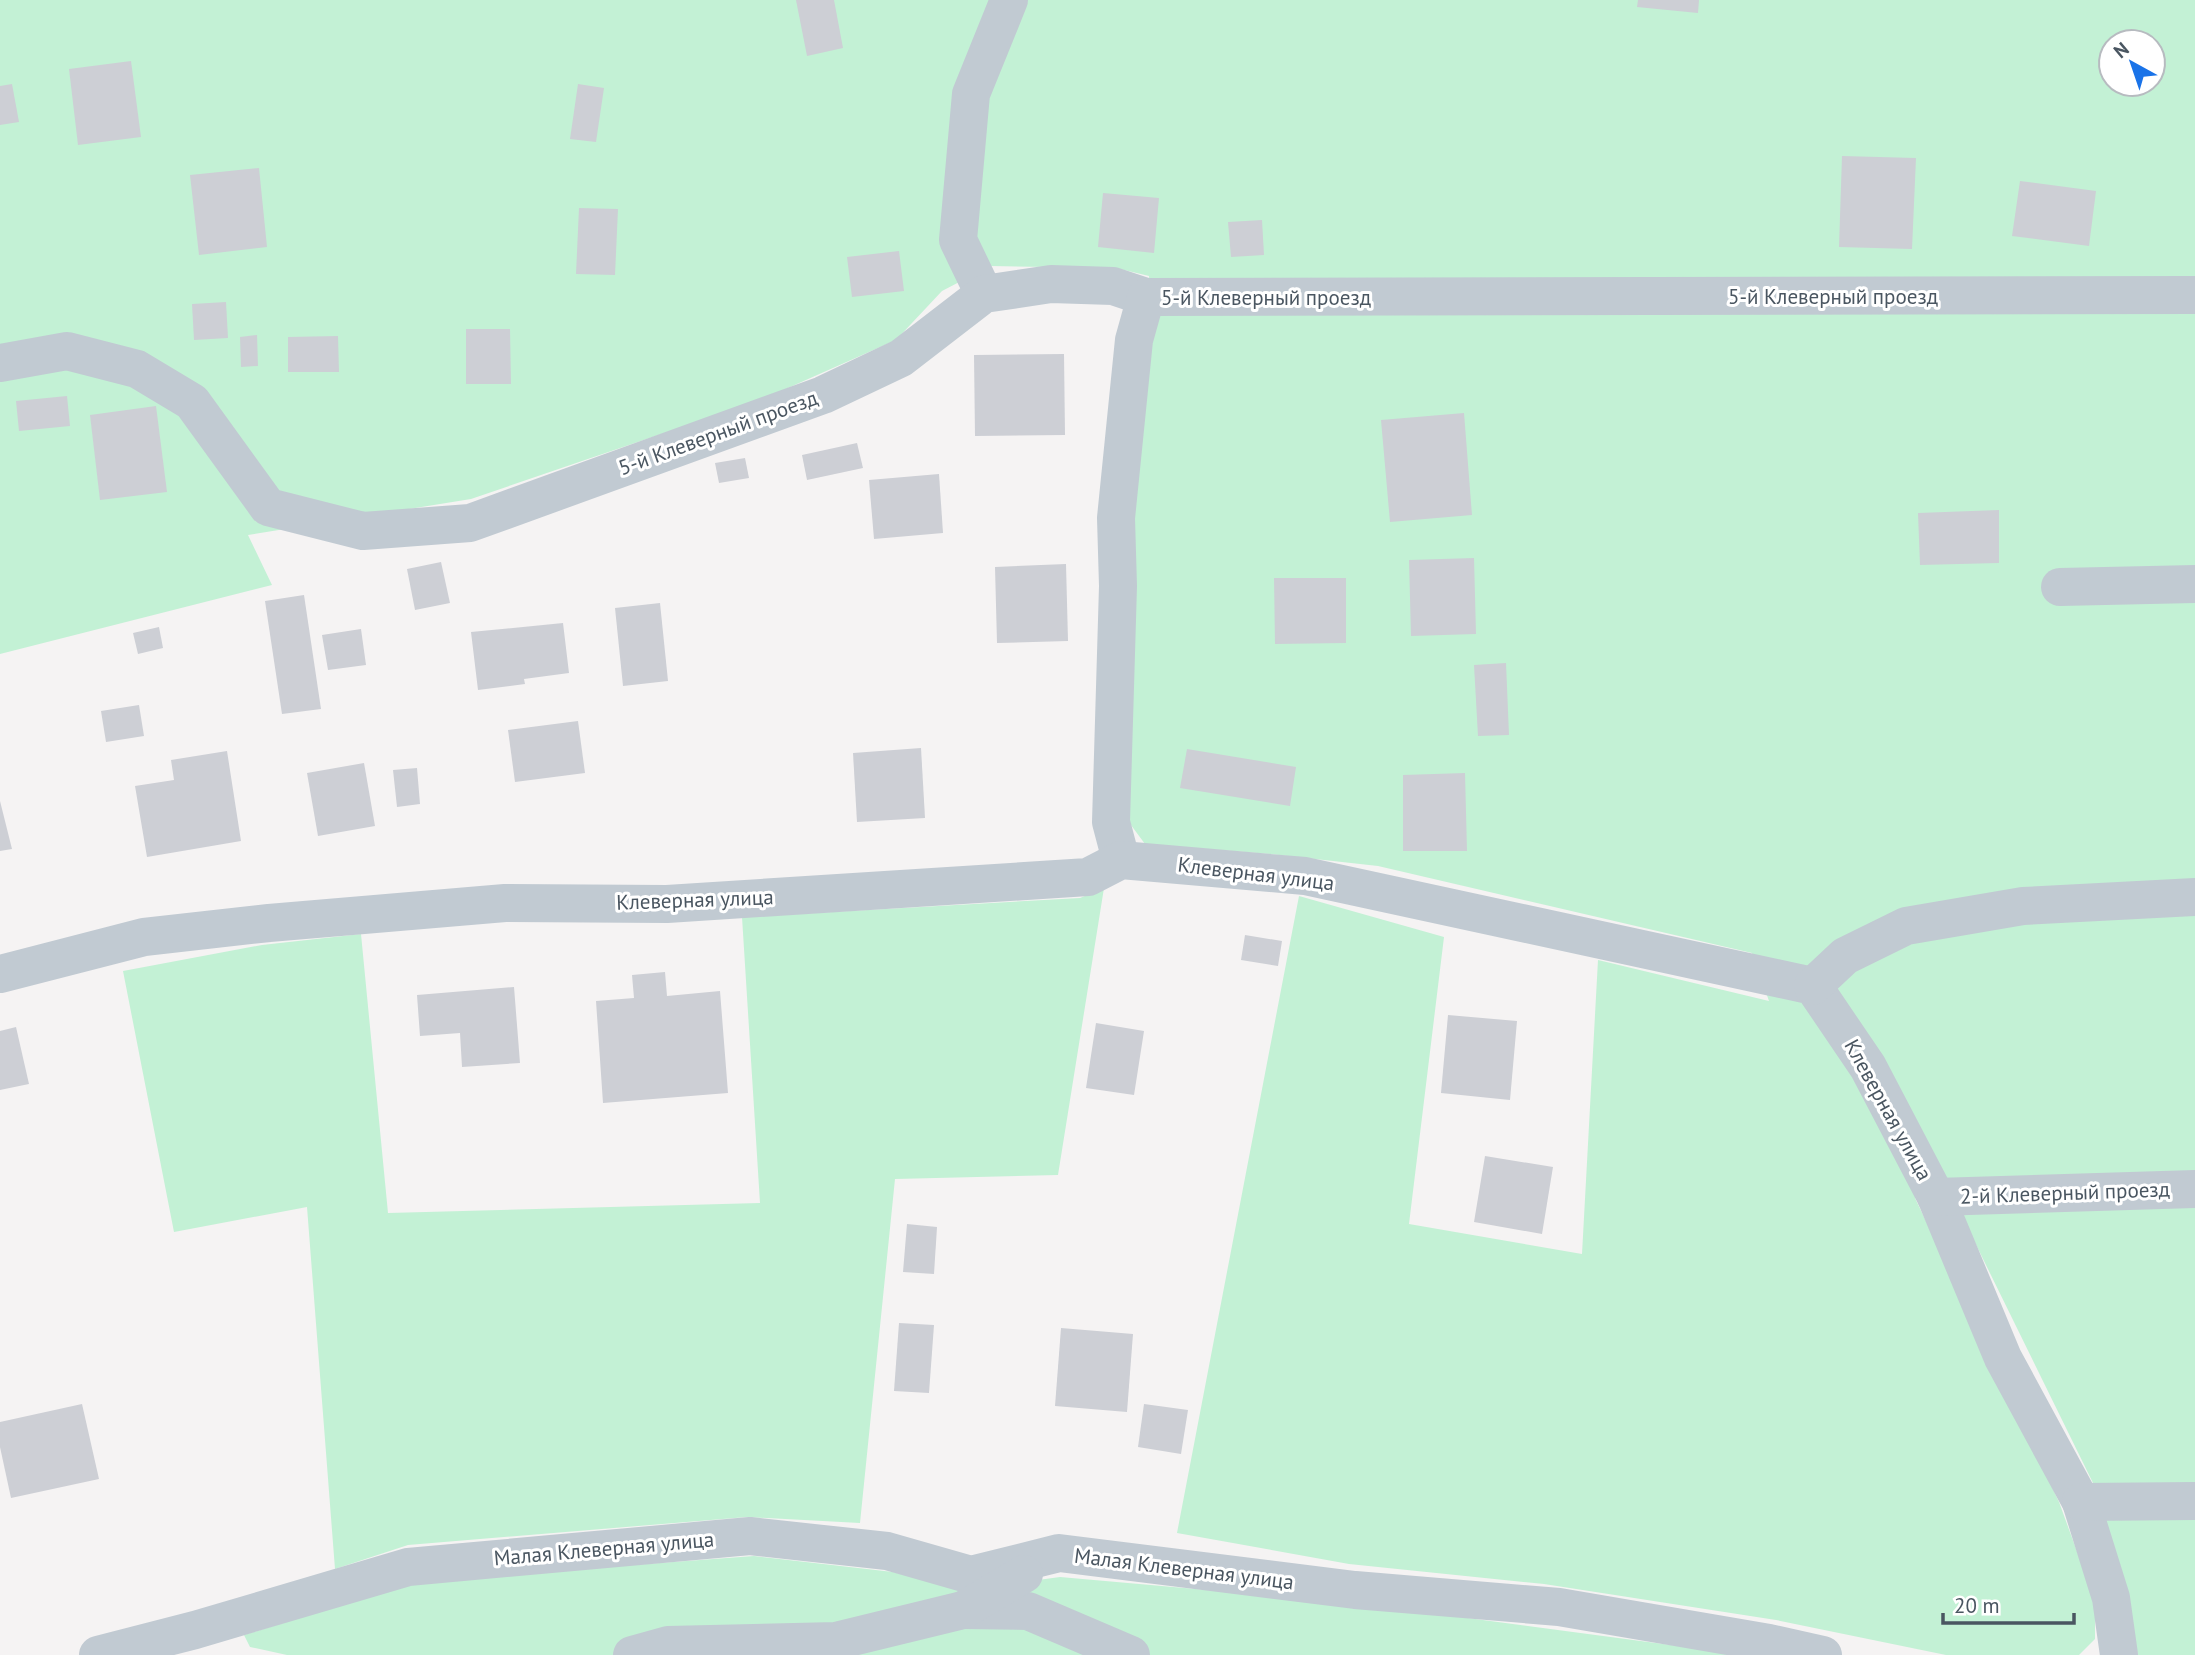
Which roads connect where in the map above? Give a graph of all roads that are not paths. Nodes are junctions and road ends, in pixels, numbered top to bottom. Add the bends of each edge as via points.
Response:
1 (1009, 0) edge
2 (984, 294) junction
3 (2195, 295) edge
4 (1146, 298) junction
5 (0, 363) edge
6 (2195, 584) edge
7 (2060, 587) dead end
8 (1121, 860) junction
9 (2195, 897) edge
10 (0, 974) edge
11 (1813, 986) junction
12 (2195, 1189) edge
13 (1936, 1197) junction
14 (2195, 1501) edge
15 (2081, 1502) junction
16 (1059, 1553) junction
17 (963, 1610) junction
18 (205, 1643) edge
19 (97, 1655) edge
20 (632, 1655) edge
21 (1131, 1655) edge
22 (1823, 1655) edge
23 (2119, 1655) edge

1 - 2 street via 971,94 958,240
2 - 4 street, 5-й Клеверный проезд via 1051,284 1113,286
2 - 5 street, 5-й Клеверный проезд via 901,358 823,395 470,523 363,531 268,507 192,402 137,369 67,351
3 - 4 street, 5-й Клеверный проезд
4 - 8 street via 1134,340 1115,518 1118,586 1111,822
6 - 7 street
8 - 10 street, Клеверная улица via 1088,877 667,904 505,903 270,923 144,937
8 - 11 street, Клеверная улица via 1305,876
9 - 11 street via 2024,906 1906,926 1845,956
11 - 13 street, Клеверная улица via 1868,1067
12 - 13 street, 2-й Клеверный проезд
13 - 15 street, Клеверная улица via 2003,1358
14 - 15 street
15 - 23 street, Клеверная улица via 2111,1598
16 - 17 street
16 - 18 street, Малая Клеверная улица via 971,1575 887,1551 750,1536 408,1567
16 - 22 street, Малая Клеверная улица via 1355,1590 1559,1607
17 - 20 street via 836,1641 668,1645
17 - 21 street via 1028,1611
18 - 19 street, Малая Клеверная улица

